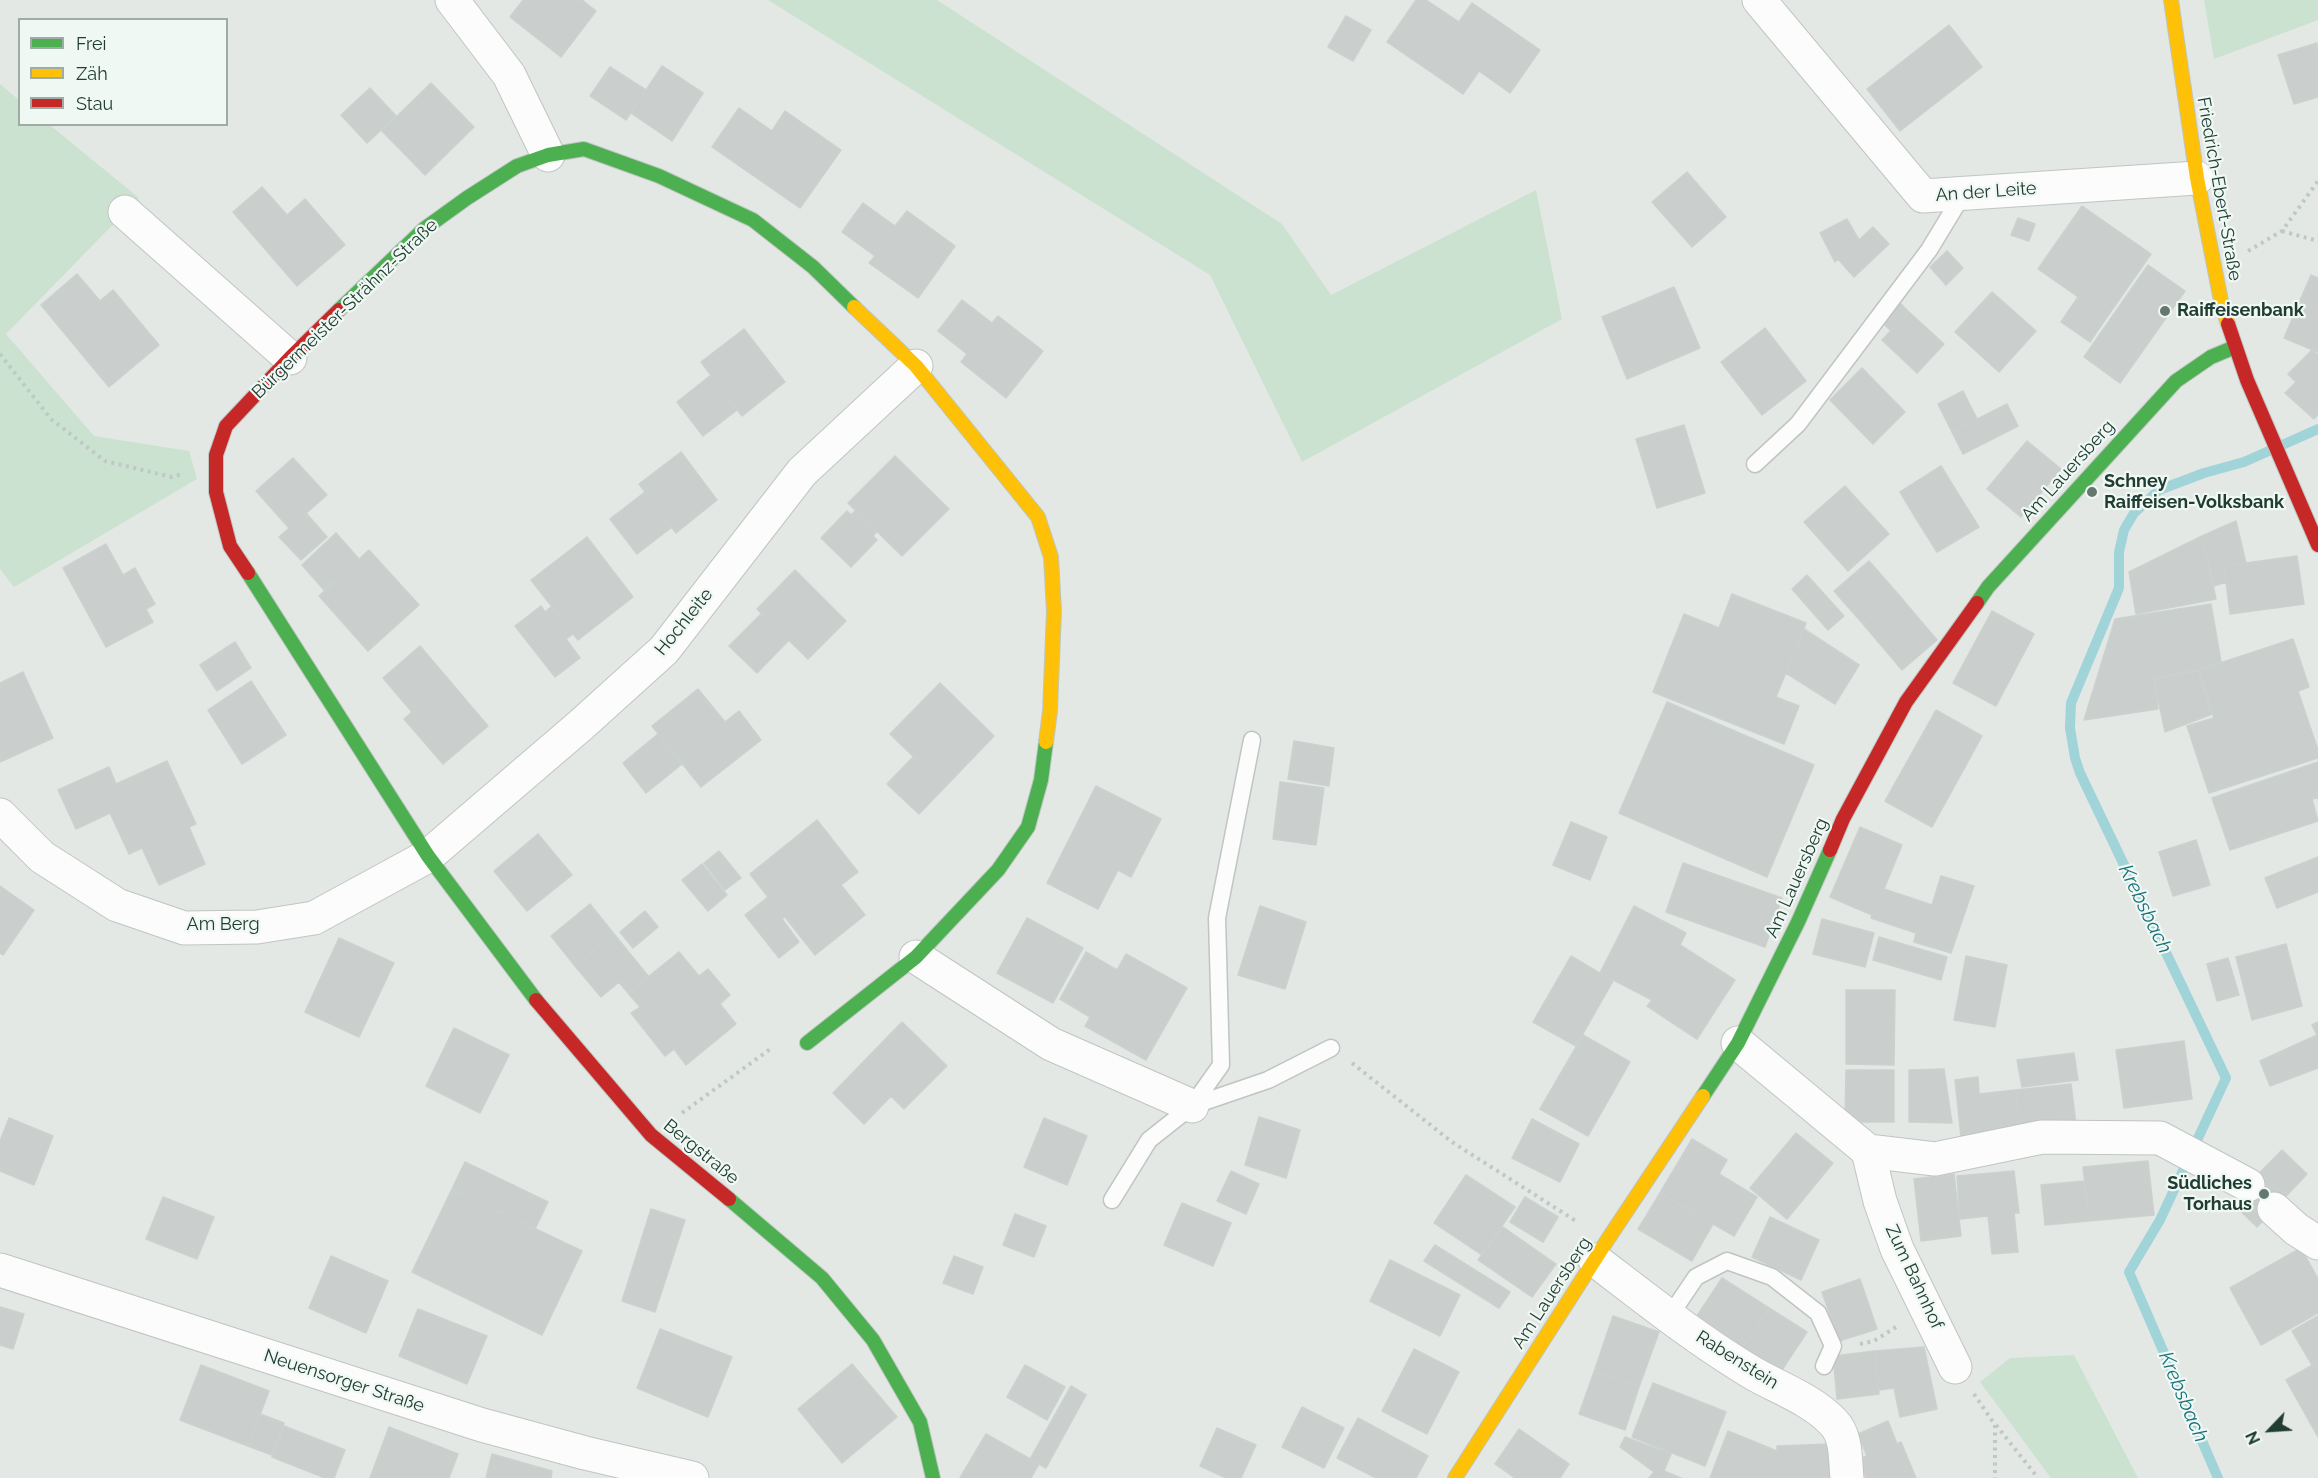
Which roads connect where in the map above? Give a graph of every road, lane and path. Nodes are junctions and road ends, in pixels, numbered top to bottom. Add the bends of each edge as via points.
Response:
1 (452, 0) edge
2 (1759, 0) edge
3 (2170, 0) edge
4 (548, 155) junction
5 (2197, 178) junction
6 (2318, 181) edge
7 (1963, 194) junction
8 (125, 212) dead end
9 (2318, 242) edge
10 (2235, 347) junction
11 (0, 354) edge
12 (290, 358) junction
13 (916, 366) junction
14 (1755, 464) dead end
15 (216, 466) junction
16 (2318, 545) edge
17 (1252, 740) dead end
18 (0, 815) edge
19 (428, 856) junction
20 (916, 957) junction
21 (807, 1043) joint
22 (1738, 1043) junction
23 (1330, 1048) dead end
24 (1377, 1082) dead end
25 (1192, 1107) junction
26 (651, 1135) junction
27 (1868, 1150) junction
28 (2248, 1185) dead end
29 (1112, 1200) dead end
30 (2274, 1209) dead end
31 (1579, 1222) dead end
32 (2318, 1243) edge
33 (1595, 1260) junction
34 (0, 1270) edge
35 (1669, 1317) junction
36 (1824, 1366) dead end
37 (1955, 1367) joint
38 (1995, 1425) junction
39 (692, 1478) edge
40 (933, 1478) edge
41 (1455, 1478) edge
42 (1847, 1478) edge
43 (1995, 1478) edge
44 (2038, 1478) edge

1 - 4 street via 509,75
2 - 7 street, An der Leite via 1923,196
3 - 5 street, Friedrich-Ebert-Straße
4 - 12 street, Bürgermeister-Strähnz-Straße via 517,166 424,229
4 - 13 street, Bürgermeister-Strähnz-Straße via 584,149 659,176 753,220 813,267
5 - 7 street, An der Leite
5 - 10 street, Friedrich-Ebert-Straße via 2214,271
6 - 9 path via 2282,231
7 - 14 lane via 1929,250 1798,424
8 - 12 street
10 - 16 street, Friedrich-Ebert-Straße
10 - 22 street, Am Lauersberg via 2211,357 2176,381 2096,467 1988,588 1906,702 1843,819
11 - 15 path via 51,419 105,461 172,477
12 - 15 street, Bürgermeister-Strähnz-Straße via 226,426
13 - 19 street, Hochleite via 802,472 664,650
13 - 20 street, Bürgermeister-Strähnz-Straße via 1038,517 1051,556 1054,611 1050,711 1041,780 1028,826 998,870
15 - 19 street, Bürgermeister-Strähnz-Straße via 216,492 230,546
17 - 25 lane via 1217,918 1221,1065
18 - 19 street, Am Berg via 42,856 117,905 184,928 257,927 314,918
19 - 26 street, Bergstraße via 534,998
20 - 21 street, Bürgermeister-Strähnz-Straße
20 - 25 street via 1051,1044
21 - 26 path via 786,1038
22 - 27 street
22 - 33 street, Am Lauersberg
23 - 25 lane via 1269,1080
24 - 31 path via 1452,1142
25 - 29 lane via 1149,1140
26 - 40 street, Bergstraße via 822,1278 873,1340 920,1422
27 - 28 street via 1935,1159 2042,1137 2160,1138
27 - 37 street, Zum Bahnhof via 1897,1249
30 - 32 street
33 - 35 street, Rabenstein
33 - 41 street, Am Lauersberg
34 - 39 street, Neuensorger Straße via 482,1425
35 - 36 lane via 1696,1277 1726,1261 1772,1277 1818,1313 1833,1346
35 - 42 street, Rabenstein via 1752,1372 1820,1410 1843,1436
37 - 38 path
38 - 43 path
38 - 44 path

